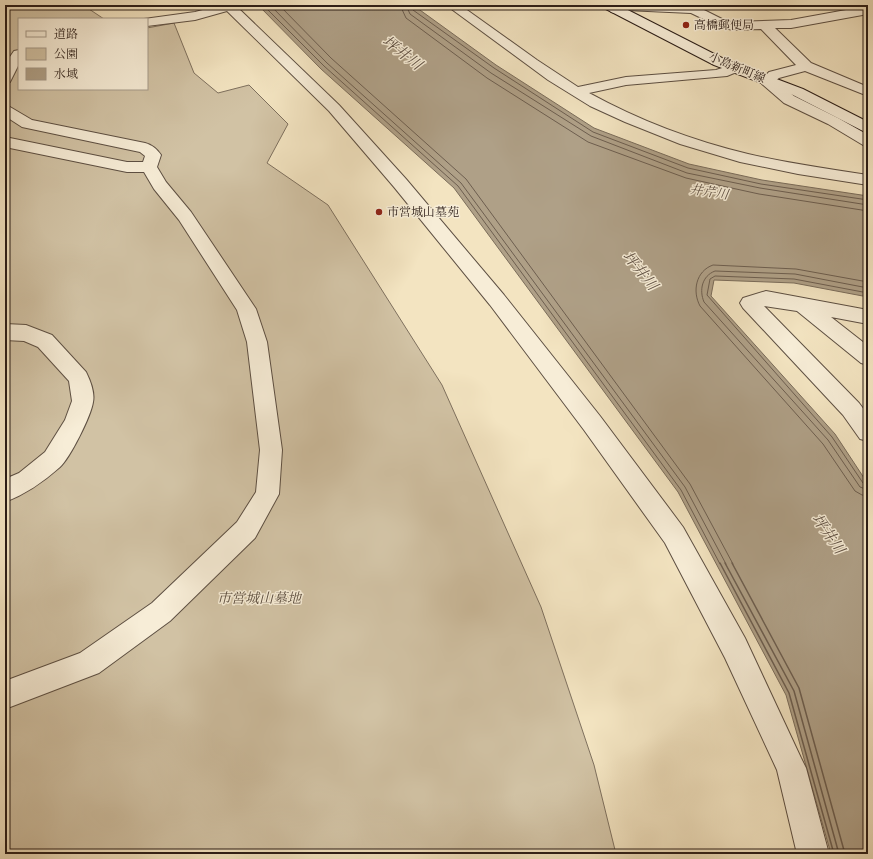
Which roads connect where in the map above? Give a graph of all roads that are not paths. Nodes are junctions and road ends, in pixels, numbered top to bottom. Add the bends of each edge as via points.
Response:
1 (452, 5) edge
2 (228, 6) edge
3 (611, 7) edge
4 (868, 10) edge
5 (148, 22) edge
6 (765, 26) junction
7 (18, 55) edge
8 (806, 66) junction
9 (734, 68) junction
10 (5, 79) edge
11 (768, 81) junction
12 (868, 92) edge
13 (578, 93) junction
14 (5, 110) edge
15 (868, 128) edge
16 (5, 142) edge
17 (868, 142) edge
18 (149, 167) junction
19 (868, 180) edge
20 (801, 305) junction
21 (868, 317) edge
22 (5, 332) edge
23 (868, 357) edge
24 (868, 432) edge
25 (5, 491) edge
26 (5, 695) edge
27 (813, 854) edge

1 - 13 street
2 - 5 street via 195,16
2 - 27 street via 334,108 400,183 592,423 674,535 735,648 792,768
3 - 6 street via 694,9 720,23 733,26
3 - 9 street, 小島新町線
4 - 6 street via 791,24
6 - 8 street
7 - 10 street
8 - 11 street via 774,75
8 - 12 street
9 - 11 street, 小島新町線
9 - 13 street via 716,74 626,81 585,89
11 - 15 street, 小島新町線 via 798,92
11 - 17 street via 774,89 793,101
13 - 19 street via 616,113 665,133 728,154 785,167
14 - 18 street via 27,124 145,148 153,154
16 - 18 street via 127,167
18 - 26 street via 185,216 246,309 257,342 271,450 267,494 246,530 161,612 89,664
20 - 21 street
20 - 23 street
20 - 24 street via 766,298 750,303 851,409
22 - 25 street via 26,333 45,341 79,378 83,401 75,424 53,459 27,480

